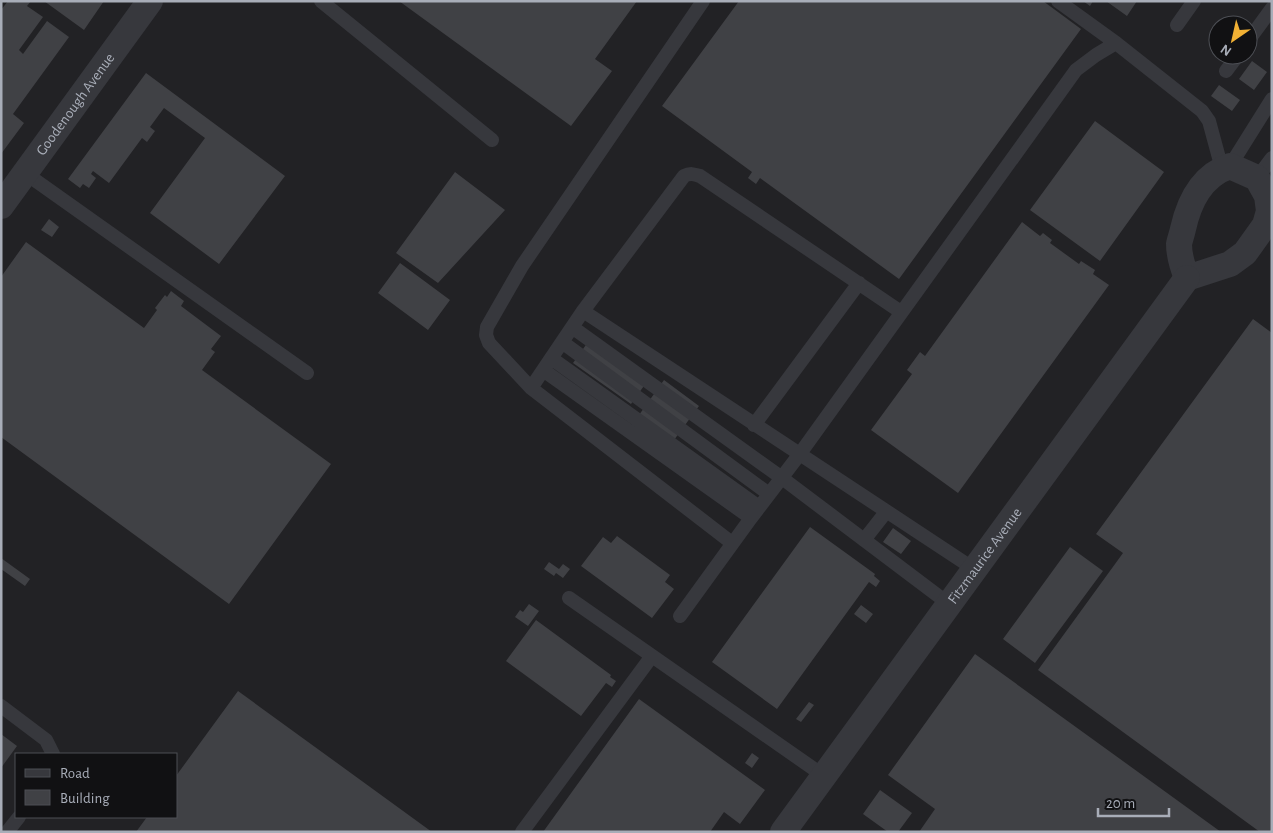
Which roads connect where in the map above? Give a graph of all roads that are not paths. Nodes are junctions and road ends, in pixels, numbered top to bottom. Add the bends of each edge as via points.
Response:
1 (150, 1) edge
2 (321, 1) edge
3 (703, 1) edge
4 (1058, 1) edge
5 (1194, 1) edge
6 (1272, 8) edge
7 (1177, 25) dead end
8 (1258, 27) edge
9 (1116, 43) junction
10 (1231, 65) edge
11 (1226, 72) dead end
12 (1272, 99) edge
13 (492, 140) dead end
14 (1226, 168) junction
15 (1264, 168) edge
16 (25, 173) junction
17 (1, 206) edge
18 (1187, 278) junction
19 (859, 283) junction
20 (583, 311) junction
21 (901, 312) junction
22 (572, 327) junction
23 (562, 342) junction
24 (551, 358) junction
25 (543, 370) junction
26 (307, 373) dead end
27 (531, 388) junction
28 (754, 425) junction
29 (799, 455) junction
30 (782, 478) junction
31 (770, 494) junction
32 (759, 507) junction
33 (886, 512) junction
34 (750, 518) junction
35 (864, 540) junction
36 (732, 543) junction
37 (974, 570) junction
38 (569, 598) dead end
39 (949, 604) junction
40 (680, 616) dead end
41 (652, 656) junction
42 (1, 706) edge
43 (52, 753) edge
44 (824, 776) junction
45 (18, 818) edge
46 (7, 832) edge
47 (522, 832) edge
48 (783, 832) edge

1 - 16 street, Goodenough Avenue
2 - 13 lane
3 - 27 lane via 528,258 487,327 489,343
4 - 9 lane
5 - 7 lane
6 - 8 lane
9 - 14 lane via 1202,111 1209,121
9 - 21 lane via 1076,70
10 - 11 lane
12 - 14 lane
14 - 15 street
14 - 18 street via 1214,174 1194,196 1186,214 1179,244
15 - 18 street via 1269,211 1255,241 1230,264
16 - 17 street, Goodenough Avenue
16 - 26 lane
18 - 37 street, Fitzmaurice Avenue
19 - 20 lane via 700,176 689,174 684,176
19 - 21 lane
19 - 28 lane
20 - 22 lane
20 - 28 lane
21 - 29 lane
22 - 23 lane
22 - 30 lane
23 - 24 lane
23 - 31 lane
24 - 25 lane
24 - 32 lane
25 - 27 lane
25 - 34 lane
27 - 36 lane
28 - 29 lane
29 - 30 lane
29 - 33 lane
30 - 31 lane
30 - 35 lane
31 - 32 lane
32 - 34 lane
33 - 35 lane
33 - 37 lane
34 - 36 lane
35 - 39 lane
36 - 40 lane
37 - 39 street, Fitzmaurice Avenue
38 - 41 lane
39 - 44 street, Fitzmaurice Avenue
41 - 44 lane
41 - 47 lane
42 - 43 lane via 46,740
44 - 48 street, Fitzmaurice Avenue
45 - 46 lane

